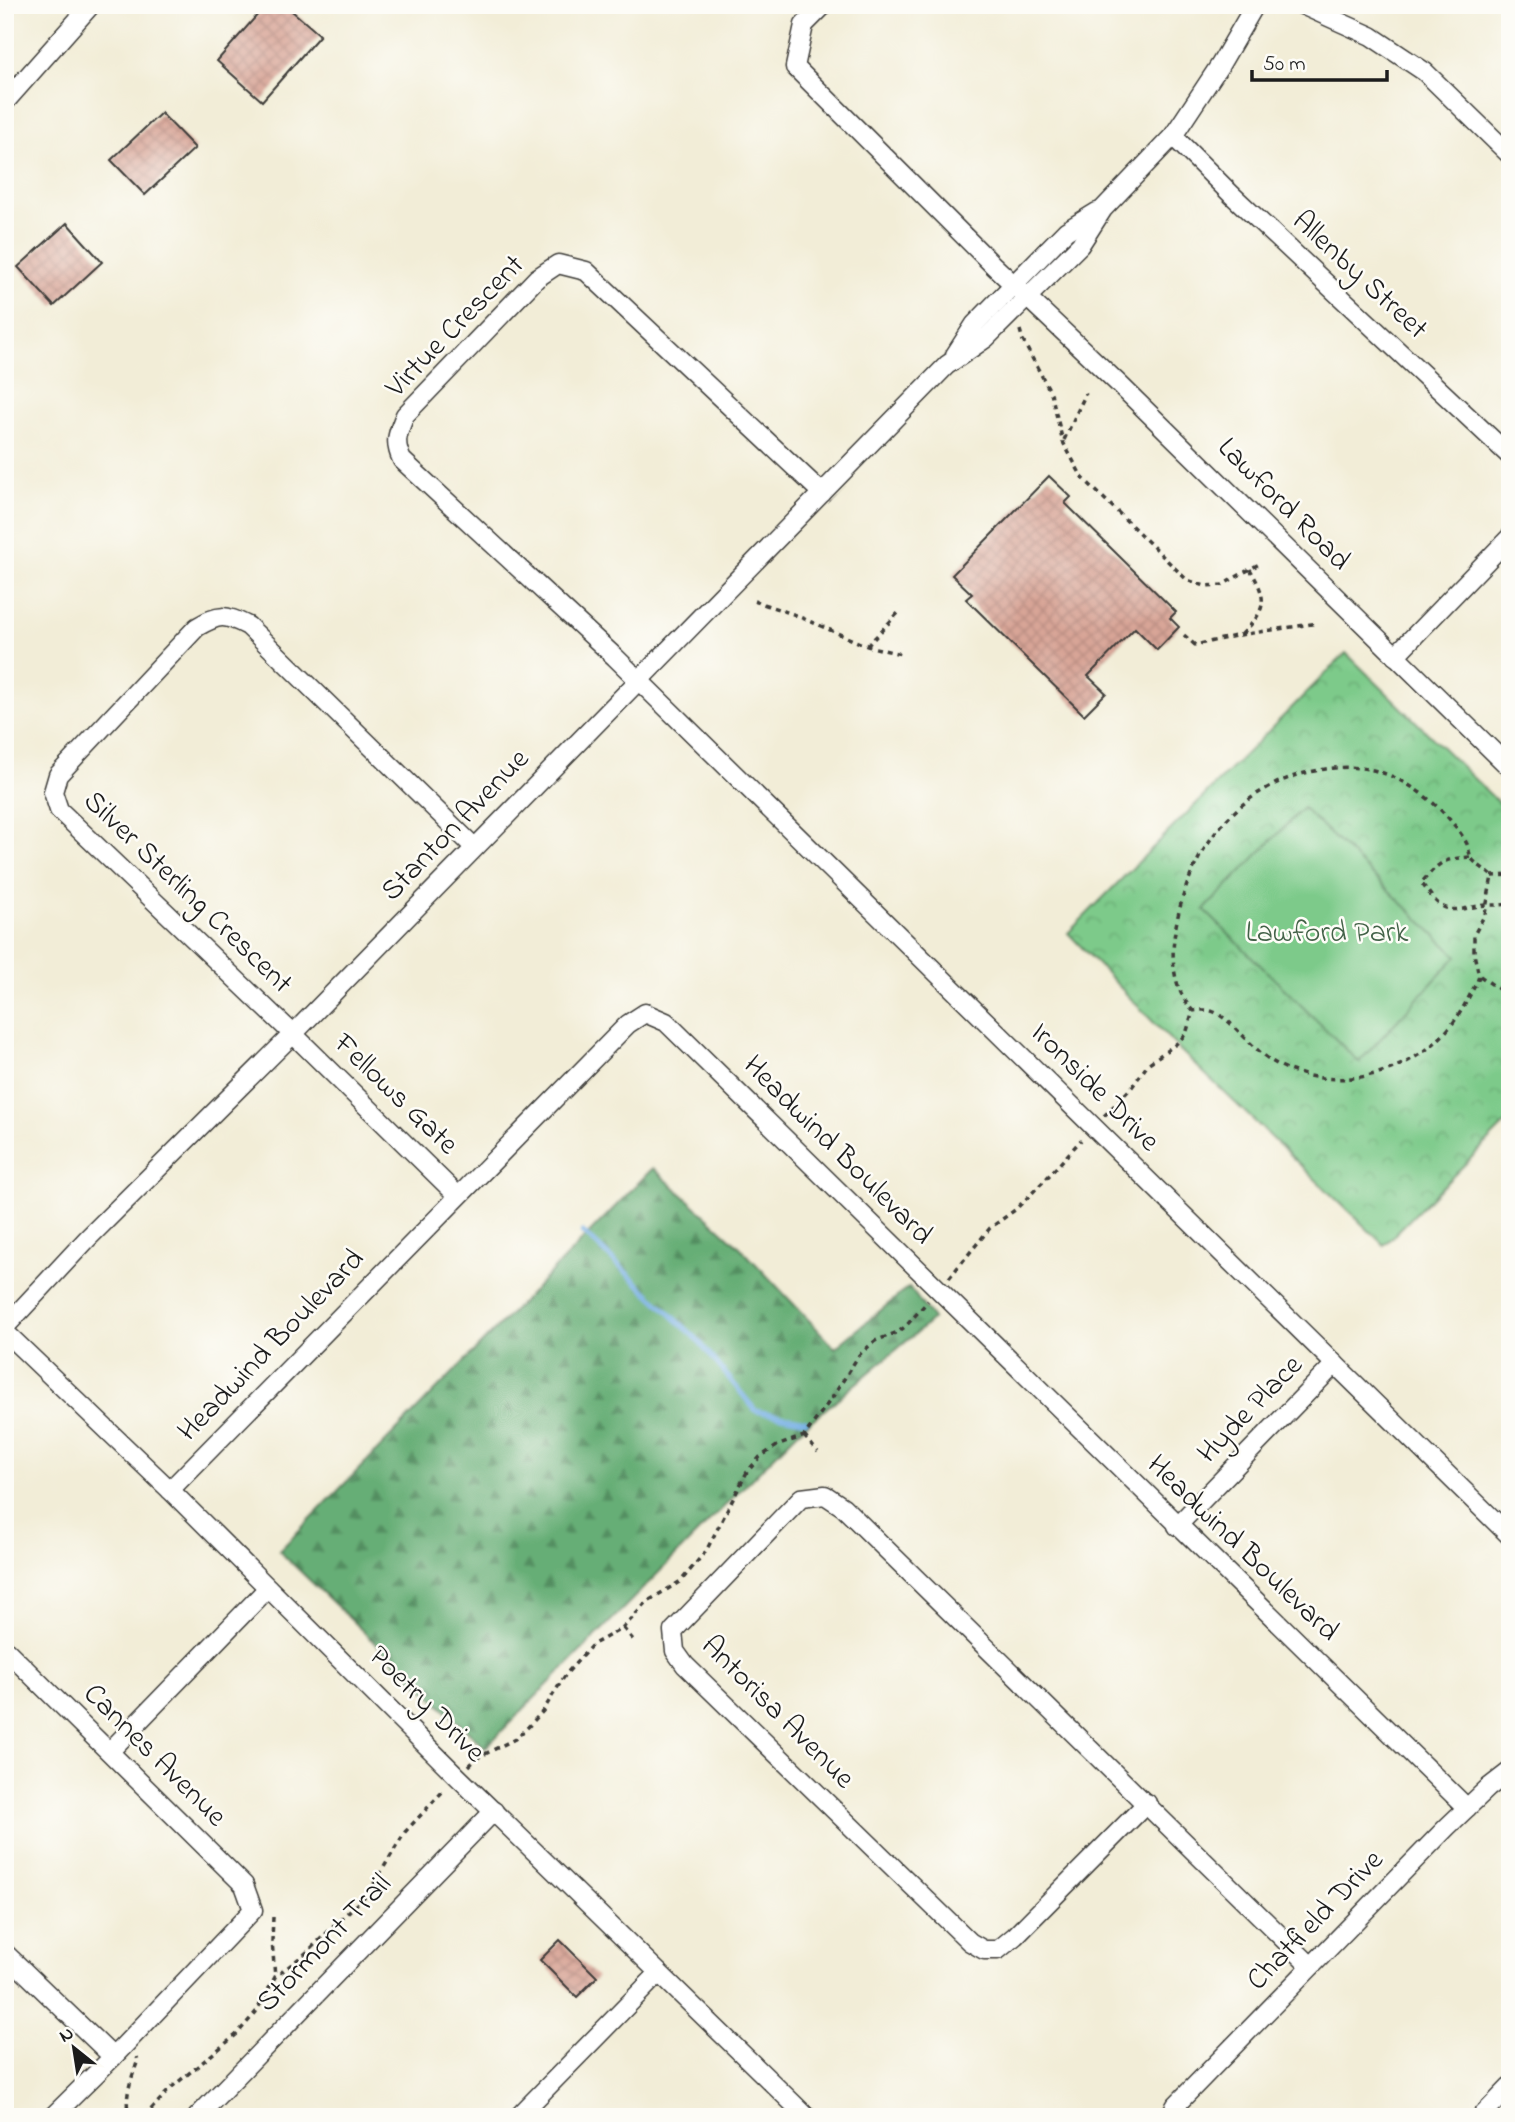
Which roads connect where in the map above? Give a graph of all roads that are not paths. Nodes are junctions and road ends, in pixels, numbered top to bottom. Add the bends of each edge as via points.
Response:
1 (91, 5) edge
2 (824, 5) edge
3 (1255, 5) edge
4 (1302, 5) edge
5 (5, 102) edge
6 (1173, 136) junction
7 (1510, 155) edge
8 (1103, 209) junction
9 (1014, 285) junction
10 (1028, 297) junction
11 (947, 365) junction
12 (1510, 456) edge
13 (822, 493) junction
14 (1510, 537) edge
15 (1395, 656) junction
16 (638, 680) junction
17 (1510, 768) edge
18 (474, 847) junction
19 (293, 1034) junction
20 (458, 1196) junction
21 (5, 1329) edge
22 (1335, 1364) junction
23 (170, 1490) junction
24 (1177, 1526) junction
25 (1510, 1536) edge
26 (268, 1588) junction
27 (5, 1649) edge
28 (110, 1751) junction
29 (1510, 1771) edge
30 (1147, 1803) junction
31 (1467, 1808) junction
32 (494, 1811) junction
33 (5, 1953) edge
34 (1311, 1966) junction
35 (659, 1973) junction
36 (113, 2057) junction
37 (1510, 2087) edge
38 (52, 2117) edge
39 (197, 2117) edge
40 (518, 2117) edge
41 (807, 2117) edge
42 (1169, 2117) edge
43 (1480, 2117) edge

1 - 5 street
2 - 9 street, Lawford Road via 804,25 795,67
3 - 6 street, Stanton Avenue
4 - 7 street via 1371,36 1425,72
6 - 8 street, Stanton Avenue
6 - 12 street, Allenby Street
8 - 9 street, Stanton Avenue via 1066,231
8 - 10 street, Stanton Avenue via 1080,245
9 - 10 street, Lawford Road
9 - 11 street, Stanton Avenue via 975,324
10 - 11 street, Stanton Avenue via 986,338
10 - 15 street, Lawford Road
11 - 13 street, Stanton Avenue
13 - 16 street, Stanton Avenue
13 - 16 street, Virtue Crescent via 586,271 558,264 537,278 405,415 397,450 402,460
14 - 15 street
15 - 17 street, Lawford Road
16 - 18 street, Stanton Avenue
16 - 22 street, Ironside Drive
18 - 19 street, Stanton Avenue
18 - 19 street, Silver Sterling Crescent via 248,626 228,615 197,627 58,775 53,792 59,810
19 - 20 street, Fellows Gate
19 - 21 street, Stanton Avenue via 88,1238
20 - 23 street, Headwind Boulevard
20 - 24 street, Headwind Boulevard via 628,1024 645,1013 666,1022
21 - 23 street, Poetry Drive
22 - 24 street, Hyde Place
22 - 25 street, Ironside Drive
23 - 26 street, Poetry Drive
24 - 31 street, Headwind Boulevard
26 - 28 street
26 - 32 street, Poetry Drive
27 - 28 street, Cannes Avenue
28 - 36 street, Cannes Avenue via 244,1885 253,1910
29 - 31 street, Chatfield Drive
30 - 30 street, Antorisa Avenue via 843,1507 825,1495 801,1498 673,1631 675,1651 685,1665 970,1942 984,1950 998,1951 1015,1936
30 - 34 street, Antorisa Avenue
31 - 34 street, Chatfield Drive
32 - 35 street, Poetry Drive
32 - 39 street, Stormont Trail
33 - 36 street
34 - 42 street, Chatfield Drive via 1175,2105
35 - 40 street
35 - 41 street, Poetry Drive
36 - 38 street
37 - 43 street

